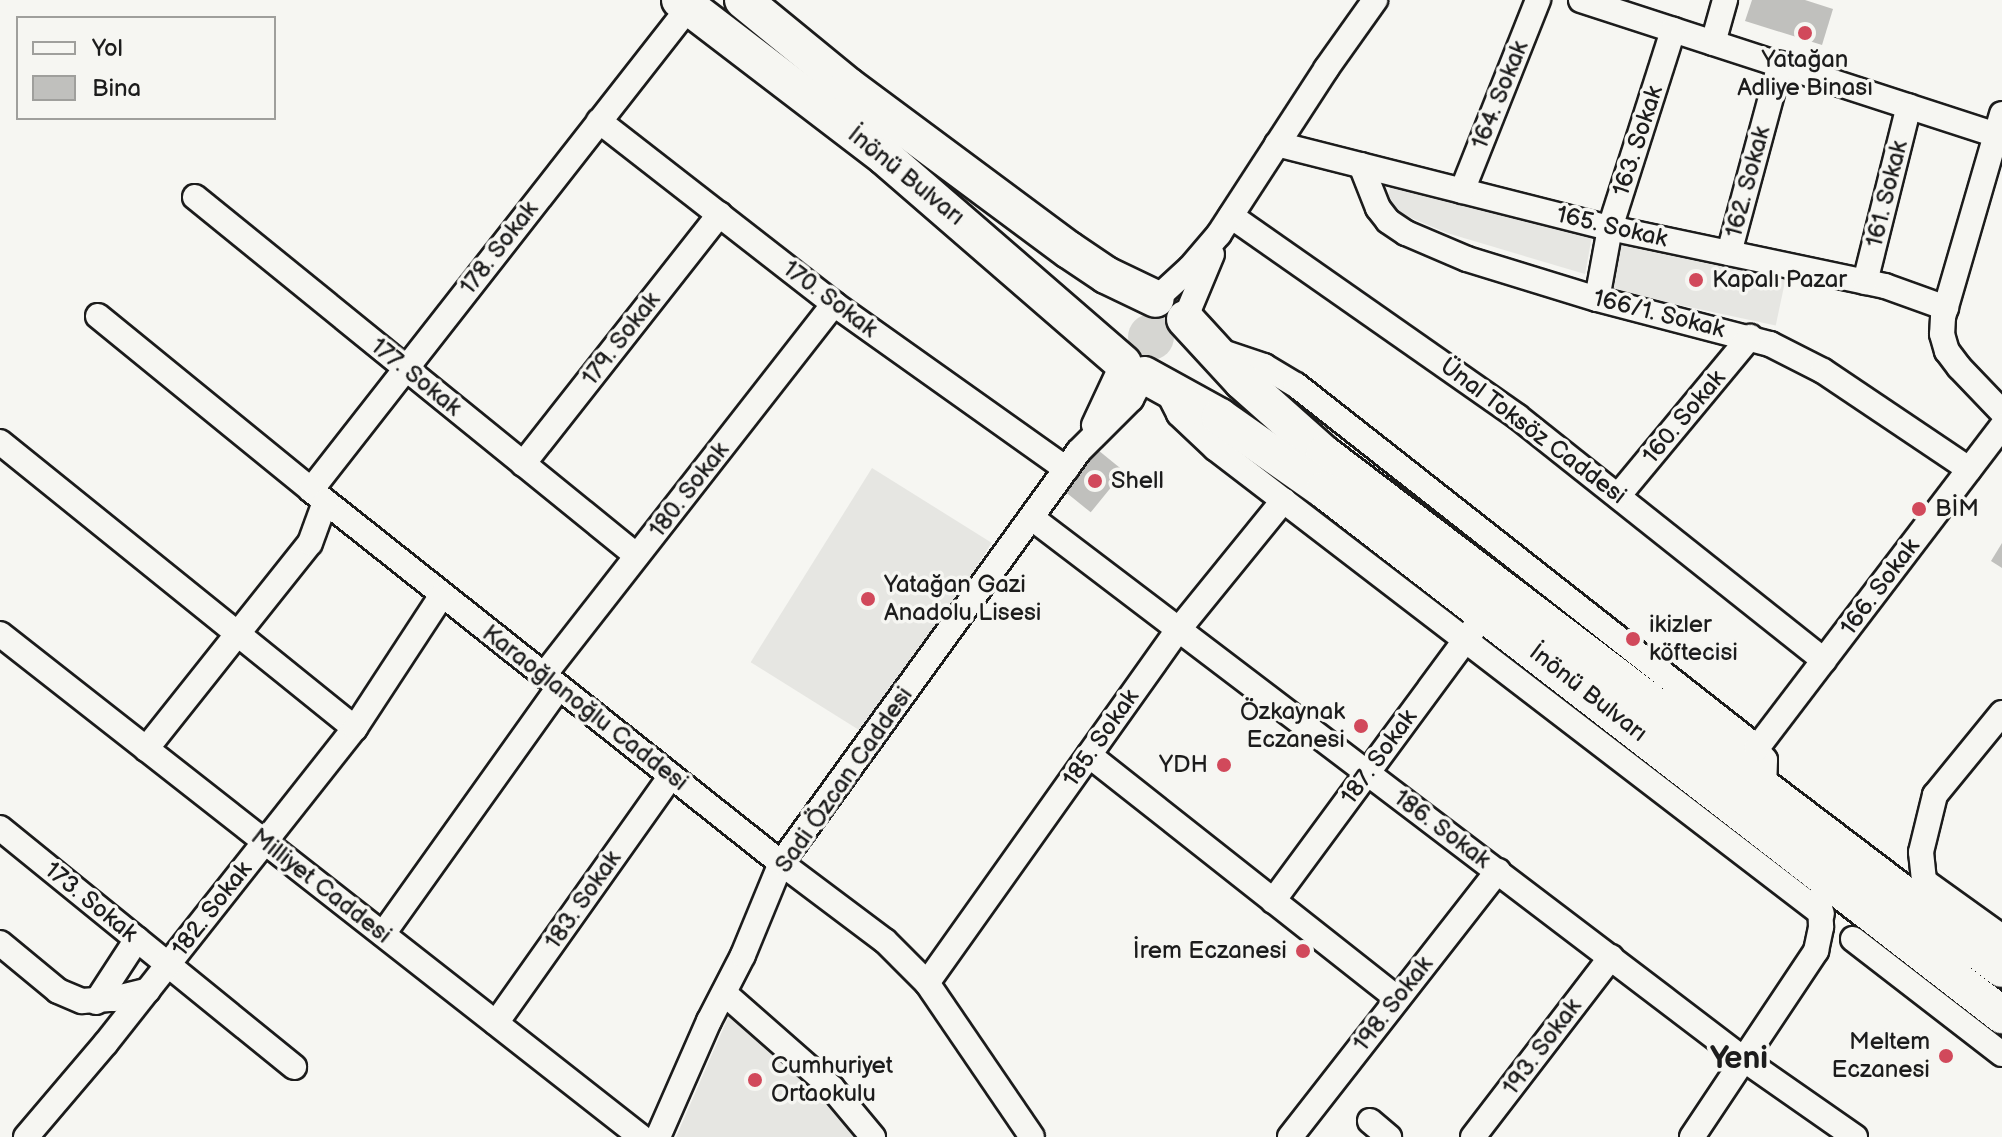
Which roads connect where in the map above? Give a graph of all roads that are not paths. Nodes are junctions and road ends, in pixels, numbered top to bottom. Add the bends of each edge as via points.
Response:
1 (743, 0) edge
2 (1375, 0) edge
3 (1538, 0) edge
4 (1581, 0) edge
5 (1725, 0) edge
6 (684, 3) edge
7 (1673, 30) junction
8 (1713, 43) junction
9 (1780, 64) junction
10 (1909, 106) junction
11 (599, 121) junction
12 (2000, 128) edge
13 (1277, 144) junction
14 (1361, 165) junction
15 (1462, 191) junction
16 (195, 197) dead end
17 (720, 214) junction
18 (1231, 216) junction
19 (1610, 228) junction
20 (1729, 253) junction
21 (1865, 282) junction
22 (1156, 299) junction
23 (1597, 299) junction
24 (834, 304) junction
25 (1946, 308) junction
26 (98, 316) dead end
27 (1185, 319) junction
28 (1750, 337) junction
29 (1210, 348) junction
30 (404, 368) junction
31 (1143, 374) junction
32 (2002, 412) edge
33 (2002, 426) edge
34 (0, 442) edge
35 (1072, 460) junction
36 (523, 464) junction
37 (1969, 469) junction
38 (318, 496) junction
39 (1618, 496) junction
40 (1284, 500) junction
41 (1032, 518) junction
42 (637, 556) junction
43 (442, 595) junction
44 (1475, 626) junction
45 (1179, 629) junction
46 (238, 634) junction
47 (5, 646) edge
48 (1824, 660) junction
49 (551, 681) junction
50 (2002, 713) edge
51 (355, 728) junction
52 (1757, 748) junction
53 (146, 749) junction
54 (1089, 755) junction
55 (1368, 772) junction
56 (671, 776) junction
57 (1764, 788) junction
58 (0, 828) edge
59 (265, 842) junction
60 (781, 863) junction
61 (1811, 867) junction
62 (1498, 871) junction
63 (1925, 895) junction
64 (1273, 901) junction
65 (1822, 914) junction
66 (383, 934) junction
67 (2002, 937) edge
68 (137, 939) junction
69 (1853, 939) junction
70 (0, 943) edge
71 (1907, 943) junction
72 (1816, 951) junction
73 (1611, 957) junction
74 (168, 965) junction
75 (2002, 969) edge
76 (927, 983) junction
77 (148, 990) junction
78 (724, 993) junction
79 (1397, 998) junction
80 (96, 1002) junction
81 (2002, 1015) edge
82 (496, 1023) junction
83 (2002, 1054) edge
84 (1746, 1061) junction
85 (294, 1067) dead end
86 (29, 1136) edge
87 (641, 1137) edge
88 (658, 1137) edge
89 (873, 1137) edge
90 (1032, 1137) edge
91 (1290, 1137) edge
92 (1473, 1137) edge
93 (1692, 1137) edge
94 (1855, 1137) edge

1 - 22 highway, İnönü Bulvarı via 848,86 1069,250
2 - 13 street
3 - 15 street, 164. Sokak
4 - 7 street
5 - 8 street
6 - 11 street, 178. Sokak
6 - 31 highway, İnönü Bulvarı via 885,157
7 - 8 street
7 - 19 street, 163. Sokak
8 - 9 street
9 - 10 street
9 - 20 street, 162. Sokak
10 - 12 street
10 - 21 street, 161. Sokak
11 - 17 street, 170. Sokak
11 - 30 street, 178. Sokak
12 - 25 street
13 - 14 street, 165. Sokak
13 - 18 street
14 - 15 street, 165. Sokak
14 - 23 street, 166/1. Sokak via 1378,208 1406,233 1467,259
15 - 19 street, 165. Sokak
16 - 30 street, 177. Sokak
17 - 24 street, 170. Sokak
17 - 36 street, 179. Sokak
18 - 22 street via 1199,259
18 - 27 street
18 - 39 street, Ünal Toksöz Caddesi via 1484,392
19 - 20 street, 165. Sokak
19 - 23 street, 163. Sokak
20 - 21 street, 165. Sokak
21 - 25 street, 165. Sokak
22 - 27 highway
22 - 31 highway via 1133,303 1117,319 1113,342
23 - 28 street, 166/1. Sokak
24 - 35 street, 170. Sokak
24 - 42 street, 180. Sokak
25 - 32 street via 1942,334 1947,351
26 - 38 street, Karaoğlanoğlu Caddesi
27 - 29 highway, İnönü Bulvarı
27 - 31 highway via 1185,355 1168,372
28 - 37 street, 166/1. Sokak via 1823,371
28 - 39 street, 160. Sokak
29 - 52 street via 1264,366 1296,385
29 - 57 highway, İnönü Bulvarı via 1324,454
30 - 36 street, 177. Sokak
30 - 38 street, 178. Sokak
31 - 35 street, Sadi Özcan Caddesi via 1109,396
31 - 40 street, İnönü Bulvarı via 1188,424
31 - 44 highway, İnönü Bulvarı via 1290,465
33 - 37 street, 166. Sokak
34 - 46 street
35 - 41 street, Sadi Özcan Caddesi
36 - 42 street, 177. Sokak
37 - 48 street, 166. Sokak
38 - 43 street, Karaoğlanoğlu Caddesi
38 - 46 street, 178. Sokak via 310,543
39 - 48 street, Ünal Toksöz Caddesi
40 - 44 street, İnönü Bulvarı
40 - 45 street, 185. Sokak
41 - 45 street, 186. Sokak
41 - 60 street, Sadi Özcan Caddesi
42 - 49 street, 180. Sokak
43 - 49 street, Karaoğlanoğlu Caddesi
43 - 51 street, 182. Sokak
44 - 55 street, 187. Sokak
44 - 61 highway, İnönü Bulvarı
44 - 65 street, İnönü Bulvarı
45 - 54 street, 185. Sokak
45 - 55 street, 186. Sokak
46 - 51 street
46 - 53 street, 178. Sokak
47 - 53 street, Milliyet Caddesi
48 - 52 street, 166. Sokak
49 - 56 street, Karaoğlanoğlu Caddesi
49 - 66 street, 180. Sokak
50 - 63 street via 1935,795 1921,852
51 - 59 street, 182. Sokak
52 - 57 street via 1766,767
53 - 59 street, Milliyet Caddesi
54 - 64 street
54 - 76 street, 185. Sokak
55 - 62 street, 186. Sokak
55 - 64 street, 187. Sokak
56 - 60 street, Karaoğlanoğlu Caddesi
56 - 82 street, 183. Sokak
57 - 63 highway, İnönü Bulvarı
58 - 68 street, 173. Sokak
59 - 66 street, Milliyet Caddesi
59 - 74 street, 182. Sokak
60 - 76 street, Karaoğlanoğlu Caddesi via 885,941
60 - 78 street, Sadi Özcan Caddesi
61 - 65 street
61 - 71 highway, İnönü Bulvarı
62 - 73 street, 186. Sokak
62 - 79 street, 198. Sokak
63 - 67 street, İnönü Bulvarı
63 - 75 highway, İnönü Bulvarı
64 - 79 street
65 - 72 street
66 - 82 street, Milliyet Caddesi
68 - 74 street, 173. Sokak
68 - 80 street
69 - 71 street
69 - 72 street
69 - 83 street
70 - 80 street via 58,991
71 - 81 highway, İnönü Bulvarı
72 - 84 street
73 - 84 street, 186. Sokak
73 - 92 street, 193. Sokak
74 - 77 street, 182. Sokak
74 - 85 street, 173. Sokak
76 - 90 street, Karaoğlanoğlu Caddesi
77 - 80 street
77 - 86 street, 182. Sokak
78 - 88 street, Sadi Özcan Caddesi
78 - 89 street via 832,1088
79 - 91 street, 198. Sokak
82 - 87 street, Milliyet Caddesi
84 - 93 street
84 - 94 street, 186. Sokak

